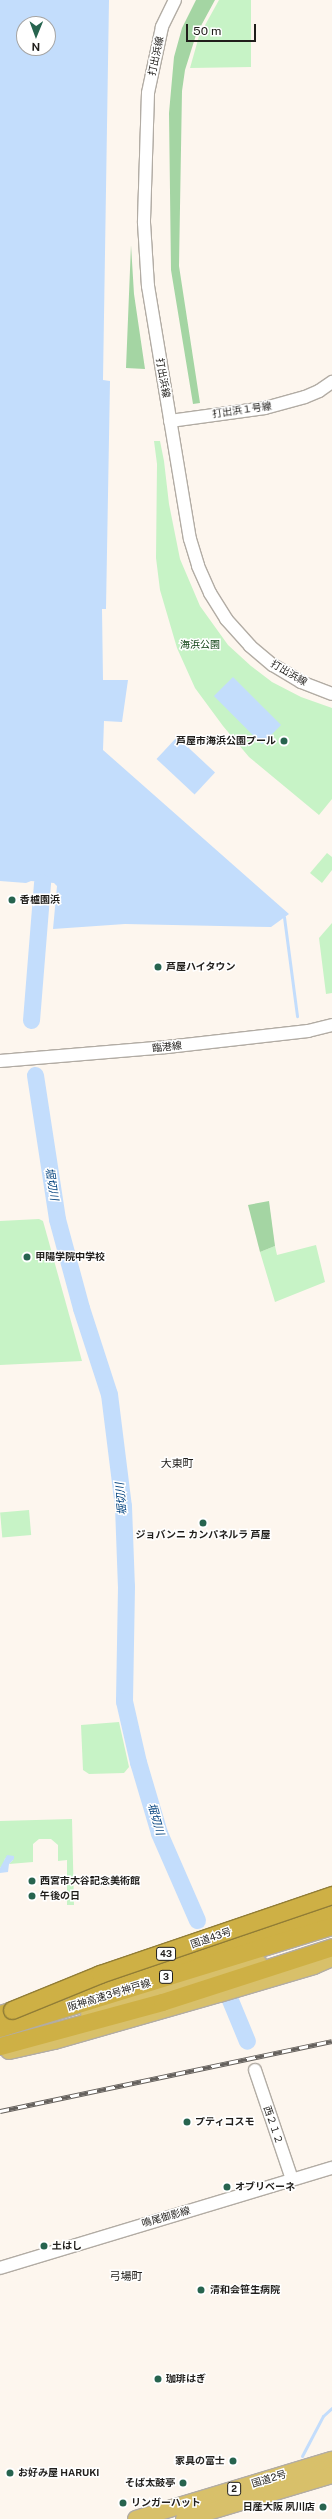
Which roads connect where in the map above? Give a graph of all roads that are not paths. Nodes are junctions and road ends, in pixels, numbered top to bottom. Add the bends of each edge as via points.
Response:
1 (175, 0) edge
2 (332, 382) edge
3 (170, 421) junction
4 (332, 694) edge
5 (332, 1025) edge
6 (0, 1061) edge
7 (332, 1896) edge
8 (332, 1914) edge
9 (332, 1926) edge
10 (332, 1940) edge
11 (332, 1947) edge
12 (332, 1958) edge
13 (4, 2011) edge
14 (0, 2028) edge
15 (0, 2041) edge
16 (0, 2046) edge
17 (0, 2053) edge
18 (255, 2070) dead end
19 (332, 2168) edge
20 (292, 2179) junction
21 (0, 2268) edge
22 (332, 2460) edge
23 (332, 2475) edge
24 (136, 2519) edge
25 (184, 2519) edge

1 - 3 street, 打出浜線 via 162,27 148,93 144,223 148,286
2 - 3 street, 打出浜１号線 via 305,397 265,408
3 - 4 street, 打出浜線 via 190,539 210,593 226,619 250,646 273,665 301,682
5 - 6 street, 臨港線 via 308,1031 167,1047
7 - 13 highway, bridge via 100,1974
8 - 13 highway, 阪神高速3号神戸線 / 3, bridge
9 - 14 highway, 阪神高速3号神戸線 / 3
10 - 15 highway
11 - 16 highway via 162,2002
12 - 17 highway via 314,1966 54,2041
18 - 20 street, 西２１２
19 - 20 street, 鳴尾御影線
20 - 21 street, 鳴尾御影線
22 - 24 highway, 国道2号 / 2
23 - 25 highway, 国道2号 / 2

